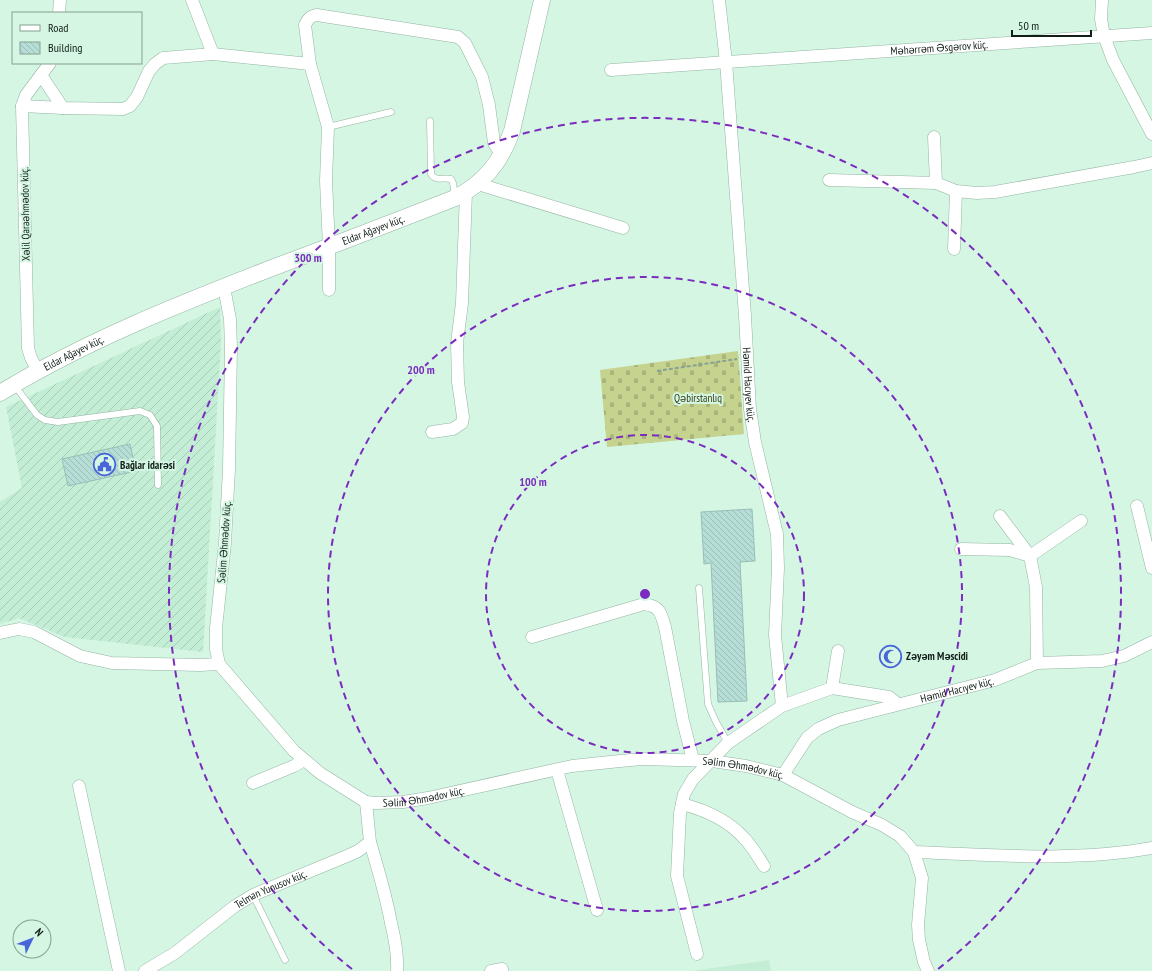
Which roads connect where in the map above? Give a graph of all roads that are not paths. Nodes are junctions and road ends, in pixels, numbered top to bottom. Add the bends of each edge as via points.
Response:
1 (60, 0) edge
2 (192, 0) edge
3 (542, 0) edge
4 (719, 0) edge
5 (1102, 0) edge
6 (59, 12) edge
7 (1152, 33) edge
8 (1104, 36) junction
9 (213, 54) junction
10 (726, 62) junction
11 (49, 64) edge
12 (310, 64) junction
13 (611, 70) dead end
14 (41, 74) junction
15 (22, 106) junction
16 (63, 108) junction
17 (391, 112) dead end
18 (430, 120) dead end
19 (328, 127) junction
20 (1152, 134) edge
21 (934, 137) dead end
22 (502, 156) junction
23 (1152, 163) edge
24 (829, 180) dead end
25 (936, 183) junction
26 (466, 191) junction
27 (956, 191) junction
28 (623, 228) dead end
29 (329, 247) junction
30 (954, 250) dead end
31 (224, 287) junction
32 (329, 290) dead end
33 (38, 371) junction
34 (14, 384) junction
35 (0, 393) edge
36 (432, 432) dead end
37 (158, 485) dead end
38 (1137, 506) dead end
39 (1000, 516) dead end
40 (1081, 521) dead end
41 (961, 549) dead end
42 (1030, 556) junction
43 (1152, 568) edge
44 (699, 588) dead end
45 (0, 633) edge
46 (532, 637) dead end
47 (1152, 642) edge
48 (838, 651) dead end
49 (1037, 663) junction
50 (219, 664) junction
51 (832, 688) junction
52 (898, 704) junction
53 (782, 706) junction
54 (728, 743) junction
55 (304, 760) junction
56 (692, 760) junction
57 (712, 761) junction
58 (556, 770) junction
59 (783, 775) junction
60 (253, 783) dead end
61 (79, 786) dead end
62 (366, 802) junction
63 (682, 804) junction
64 (370, 842) junction
65 (1152, 848) edge
66 (914, 852) junction
67 (764, 866) dead end
68 (253, 895) junction
69 (597, 910) dead end
70 (697, 954) dead end
71 (285, 960) dead end
72 (119, 971) edge
73 (145, 971) edge
74 (397, 971) edge
75 (928, 971) edge

1 - 6 street
2 - 9 street
3 - 22 main road, Eldar Ağayev küç. via 512,131
4 - 10 street, Həmid Hacıyev küç.
5 - 8 street
7 - 8 street, Məhərrəm Əsgərov küç.
8 - 10 street, Məhərrəm Əsgərov küç.
8 - 20 street via 1113,60
9 - 12 street
9 - 16 street via 163,58 149,71 130,106 123,109
10 - 13 street, Məhərrəm Əsgərov küç.
10 - 53 street, Həmid Hacıyev küç. via 750,410 754,442 777,534 775,635
11 - 14 street, Xəlil Qaraəhmədov küç.
12 - 19 street
12 - 22 street via 305,25 308,19 317,15 458,37 465,43 482,76 494,143
14 - 15 street, Xəlil Qaraəhmədov küç. via 26,95
14 - 16 street
15 - 16 street
15 - 33 street, Xəlil Qaraəhmədov küç. via 28,348
17 - 19 lane
18 - 26 lane via 431,174 437,179 451,178
19 - 29 street via 326,181
21 - 25 street
22 - 26 main road, Eldar Ağayev küç. via 489,173
23 - 27 street via 995,192
24 - 25 street
25 - 27 street
26 - 28 street
26 - 29 main road, Eldar Ağayev küç.
26 - 36 street via 462,303 457,343 458,382 463,417 462,423 453,428
27 - 30 street
29 - 31 main road, Eldar Ağayev küç.
29 - 32 street
31 - 33 main road, Eldar Ağayev küç. via 100,339
31 - 50 street, Səlim Əhmədov küç. via 230,319 231,348 225,543 216,628
33 - 34 main road, Eldar Ağayev küç.
34 - 35 main road, Eldar Ağayev küç.
34 - 37 lane via 36,415 45,420 58,422 140,410 150,415 157,426
38 - 43 street
39 - 42 street
40 - 42 street
41 - 42 street via 1010,550
42 - 49 street via 1036,587
44 - 54 lane via 708,704
45 - 50 street via 19,629 34,632 80,656 112,663
46 - 56 street via 644,604 654,605 660,612 665,627
47 - 49 street, Həmid Hacıyev küç. via 1124,656 1102,661
48 - 51 street
49 - 52 street, Həmid Hacıyev küç. via 995,680
50 - 55 street, Səlim Əhmədov küç.
51 - 52 street via 890,697
51 - 53 street
52 - 59 street, Həmid Hacıyev küç. via 838,720 818,729 807,738
53 - 54 street
54 - 57 street
55 - 60 street
55 - 62 street, Səlim Əhmədov küç.
56 - 57 street, Səlim Əhmədov küç.
56 - 58 street, Səlim Əhmədov küç. via 620,760
57 - 59 street, Səlim Əhmədov küç.
57 - 63 street via 693,779 684,794
58 - 62 street, Səlim Əhmədov küç. via 428,798 403,802
58 - 69 street
59 - 66 street, Səlim Əhmədov küç. via 882,825 900,836
61 - 72 street
62 - 64 street
63 - 67 street via 701,809 726,823 744,838
63 - 70 street via 678,832 677,876
64 - 68 street, Telman Yunusov küç. via 347,856
64 - 74 street via 396,946
65 - 66 street via 1071,856
66 - 75 street, Səlim Əhmədov küç. via 922,878 919,940
68 - 71 lane
68 - 73 street, Telman Yunusov küç. via 175,953

